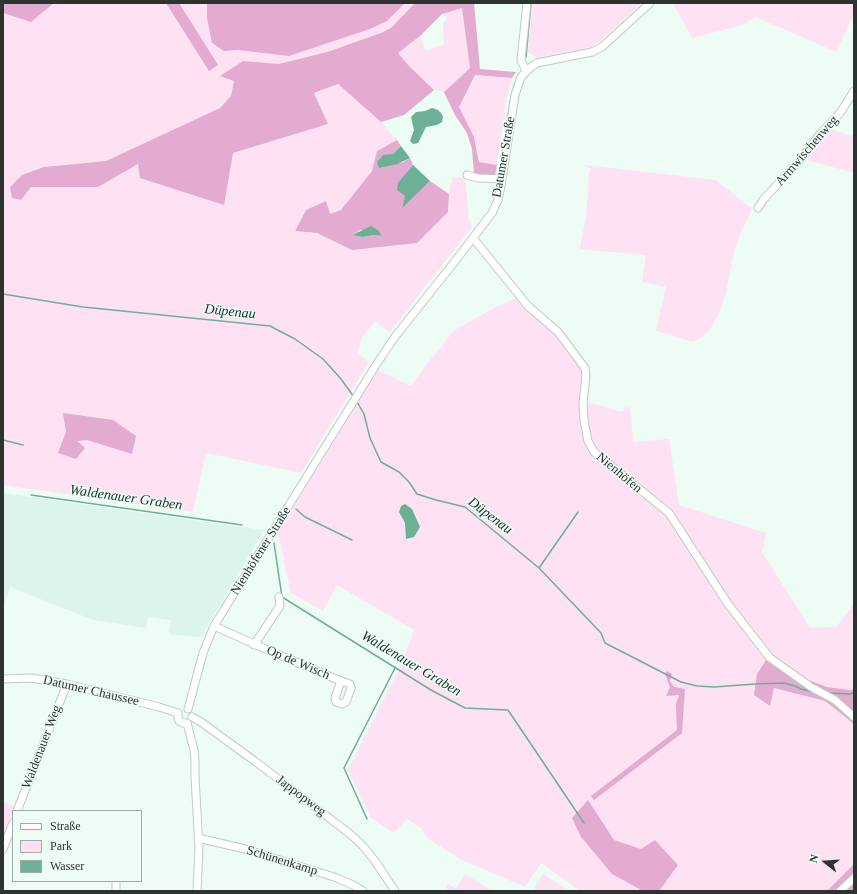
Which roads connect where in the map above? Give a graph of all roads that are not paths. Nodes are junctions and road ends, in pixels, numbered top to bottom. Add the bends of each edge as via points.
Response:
1 (527, 3) edge
2 (650, 3) edge
3 (526, 71) junction
4 (854, 91) edge
5 (467, 175) dead end
6 (502, 179) junction
7 (758, 208) dead end
8 (473, 238) junction
9 (357, 394) joint
10 (279, 597) dead end
11 (214, 626) junction
12 (254, 644) junction
13 (3, 679) edge
14 (341, 681) dead end
15 (66, 684) junction
16 (188, 709) junction
17 (178, 713) junction
18 (854, 717) edge
19 (190, 720) junction
20 (18, 810) edge
21 (12, 826) edge
22 (198, 838) junction
23 (3, 849) edge
24 (854, 878) edge
25 (197, 891) edge
26 (363, 891) edge
27 (395, 891) edge
28 (840, 891) edge

1 - 3 street via 521,60
2 - 3 street via 602,47 592,52 546,60
3 - 6 street, Datumer Straße via 518,84 515,96
4 - 7 street, Armwischenweg via 840,113
5 - 6 street
6 - 8 street, Datumer Straße via 498,200 492,213
8 - 9 street, Datumer Straße via 394,338
8 - 18 street, Nienhöfen via 528,306 558,332 585,368 584,420 588,441 594,452 669,513 728,604 770,658 811,687 828,695
9 - 11 street, Nienhöfener Straße
10 - 12 street, Op de Wisch via 280,606
11 - 12 street, Op de Wisch
11 - 16 street, Nienhöfener Straße via 202,654
12 - 14 street, Op de Wisch
13 - 15 street, Datumer Chaussee via 31,678
15 - 17 street, Datumer Chaussee
15 - 20 street, Waldenauer Weg
16 - 17 street via 184,708
16 - 19 street via 192,712
17 - 19 street via 179,721 183,723
19 - 22 street
19 - 27 street, Jappopweg via 201,722 232,744 350,834 375,861
21 - 23 street
22 - 25 street
22 - 26 street, Schünenkamp via 245,849 337,878
24 - 28 street

